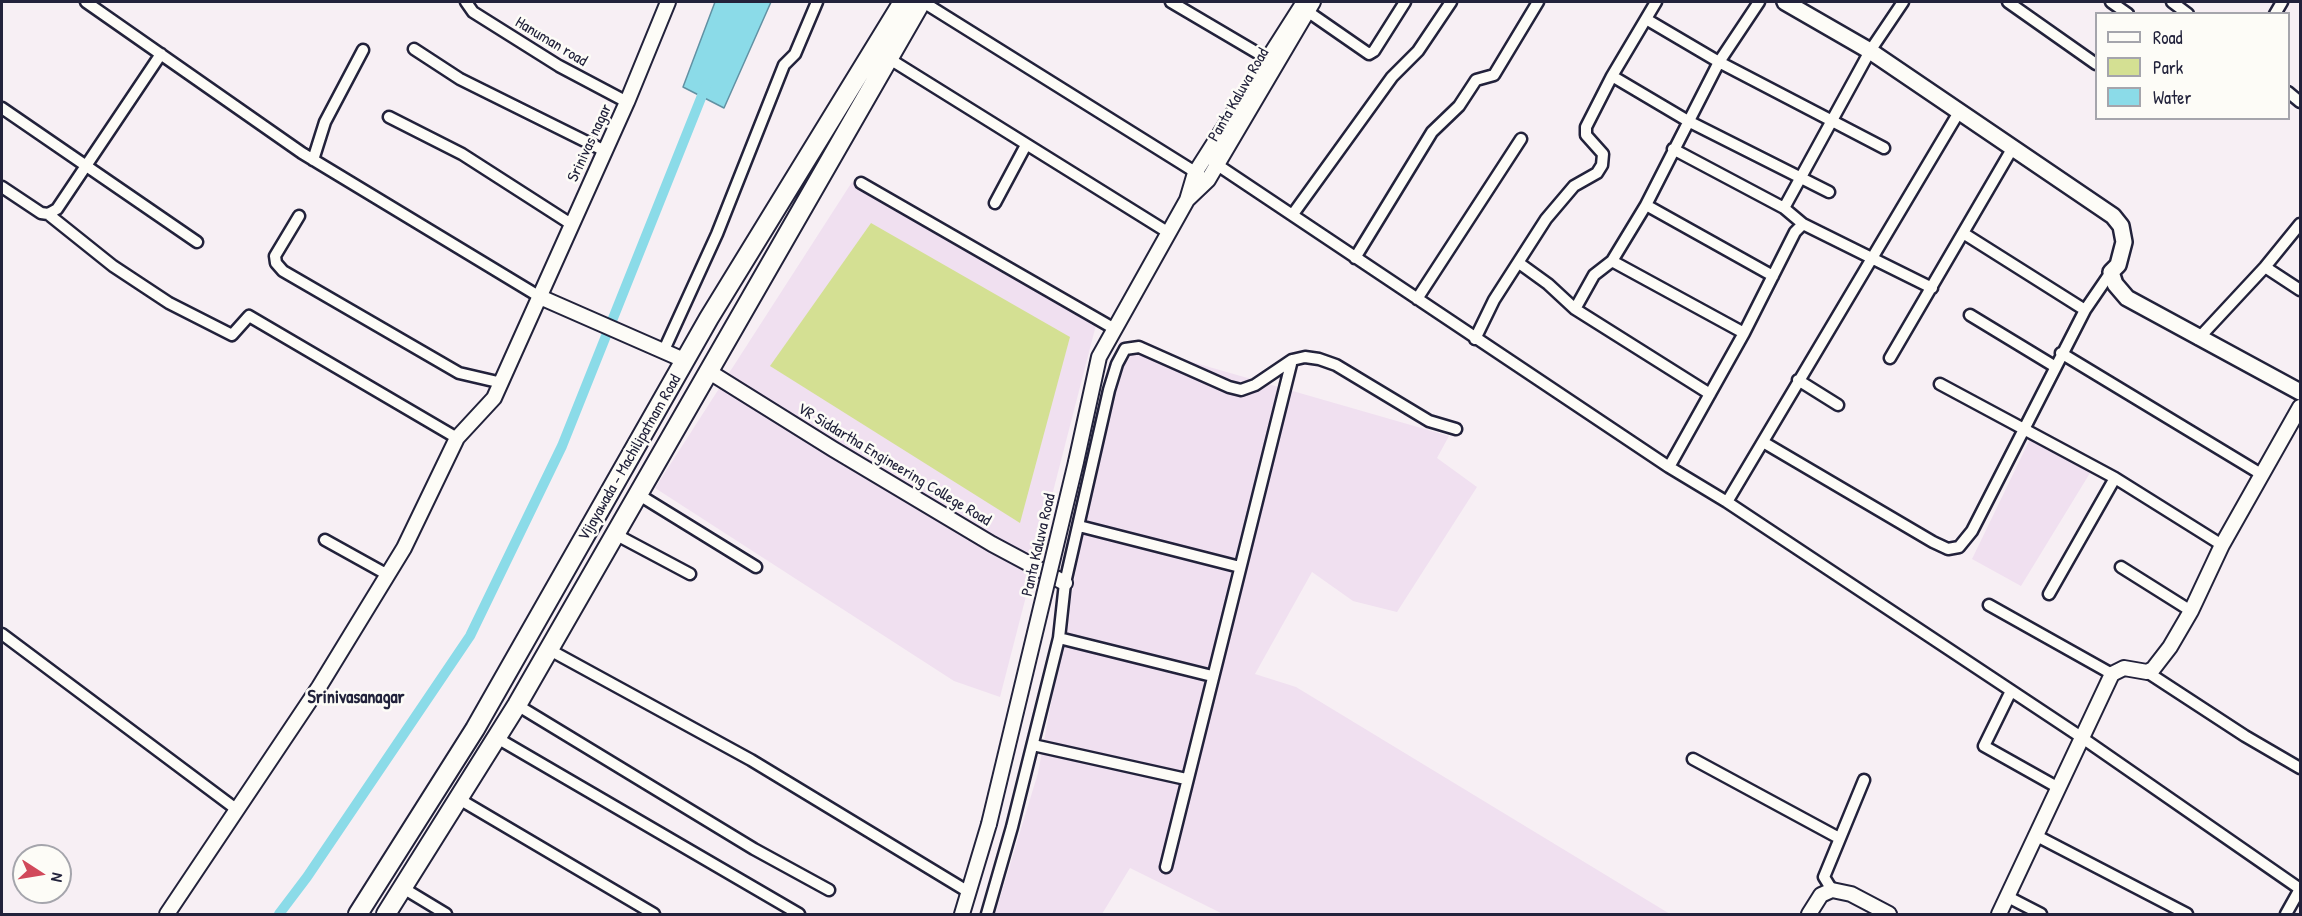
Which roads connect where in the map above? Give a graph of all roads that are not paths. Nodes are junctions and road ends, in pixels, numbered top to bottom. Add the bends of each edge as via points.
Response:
1 (86, 2) edge
2 (466, 2) edge
3 (668, 2) edge
4 (817, 2) edge
5 (903, 2) edge
6 (922, 2) edge
7 (1171, 2) edge
8 (1405, 2) edge
9 (1450, 2) edge
10 (1538, 2) edge
11 (1656, 2) edge
12 (1759, 2) edge
13 (1785, 2) edge
14 (1903, 2) edge
15 (2008, 2) edge
16 (2111, 2) edge
17 (2172, 2) edge
18 (1308, 5) edge
19 (2124, 12) edge
20 (2185, 12) edge
21 (1646, 19) junction
22 (414, 49) dead end
23 (363, 50) dead end
24 (1870, 51) junction
25 (161, 54) junction
26 (888, 58) junction
27 (1266, 58) junction
28 (1719, 62) junction
29 (2095, 63) edge
30 (1612, 76) junction
31 (627, 102) junction
32 (2, 108) edge
33 (1959, 112) junction
34 (389, 117) dead end
35 (1688, 121) junction
36 (1834, 121) junction
37 (1521, 139) dead end
38 (1026, 145) junction
39 (1884, 148) dead end
40 (1673, 149) junction
41 (2012, 149) junction
42 (603, 150) junction
43 (1205, 156) junction
44 (313, 160) junction
45 (1217, 165) junction
46 (86, 166) junction
47 (1195, 173) junction
48 (1800, 176) junction
49 (1208, 180) junction
50 (861, 183) dead end
51 (2, 187) edge
52 (1829, 192) dead end
53 (1188, 200) junction
54 (995, 203) dead end
55 (1646, 205) junction
56 (1784, 208) junction
57 (48, 214) junction
58 (1293, 214) junction
59 (299, 216) dead end
60 (571, 224) junction
61 (1803, 224) junction
62 (2301, 224) edge
63 (1169, 233) junction
64 (1964, 233) junction
65 (197, 242) dead end
66 (1355, 258) junction
67 (1874, 258) junction
68 (1612, 261) junction
69 (1519, 263) junction
70 (2265, 267) junction
71 (2111, 272) junction
72 (1773, 276) junction
73 (1932, 288) junction
74 (2301, 290) edge
75 (540, 297) junction
76 (1417, 299) junction
77 (1575, 309) junction
78 (2085, 310) junction
79 (1970, 315) dead end
80 (1113, 328) junction
81 (1744, 333) junction
82 (1475, 339) junction
83 (2198, 339) junction
84 (664, 350) junction
85 (2061, 353) junction
86 (1890, 358) dead end
87 (1292, 360) junction
88 (686, 361) junction
89 (2054, 366) junction
90 (708, 371) junction
91 (1798, 380) junction
92 (502, 383) junction
93 (1940, 384) dead end
94 (2301, 392) edge
95 (1710, 394) junction
96 (1838, 405) dead end
97 (2301, 407) edge
98 (1456, 429) dead end
99 (2022, 429) junction
100 (458, 438) junction
101 (1763, 442) junction
102 (1669, 467) junction
103 (2261, 474) junction
104 (2115, 478) junction
105 (636, 493) junction
106 (1727, 502) junction
107 (1079, 526) junction
108 (613, 533) junction
109 (325, 540) dead end
110 (2222, 545) junction
111 (756, 567) dead end
112 (1240, 567) junction
113 (2121, 567) dead end
114 (690, 574) dead end
115 (388, 575) junction
116 (1065, 583) junction
117 (2049, 594) dead end
118 (1989, 605) dead end
119 (2191, 611) junction
120 (2, 634) edge
121 (1059, 638) junction
122 (548, 649) junction
123 (2146, 672) junction
124 (2112, 674) junction
125 (1212, 676) junction
126 (2011, 691) junction
127 (517, 705) junction
128 (2081, 737) junction
129 (497, 738) junction
130 (1033, 745) junction
131 (1693, 759) dead end
132 (2301, 768) edge
133 (1186, 779) junction
134 (1864, 780) dead end
135 (2057, 787) junction
136 (459, 798) junction
137 (236, 809) junction
138 (2035, 836) junction
139 (1839, 838) junction
140 (1166, 867) dead end
141 (402, 888) junction
142 (2300, 889) edge
143 (829, 890) dead end
144 (1832, 890) junction
145 (967, 891) junction
146 (2008, 897) junction
147 (167, 915) edge
148 (358, 915) edge
149 (386, 915) edge
150 (446, 915) edge
151 (654, 915) edge
152 (800, 915) edge
153 (962, 915) edge
154 (987, 915) edge
155 (1809, 915) edge
156 (1889, 915) edge
157 (1999, 915) edge
158 (2041, 915) edge
159 (2187, 915) edge
160 (2286, 915) edge

1 - 25 street
2 - 31 street, Hanuman road via 473,12 559,66
3 - 31 street, Srinivas nagar
4 - 84 street via 795,54 784,65 717,234
5 - 88 highway, Vijayawada - Machilipatnam Road
6 - 26 highway, Vijayawada - Machilipatnam Road
6 - 47 street
7 - 27 street
8 - 18 street via 1369,54
9 - 58 street via 1418,51 1392,77
10 - 66 street via 1494,75 1476,80 1459,106 1432,132
11 - 21 street
12 - 28 street
13 - 24 main road
14 - 24 street
15 - 29 street
16 - 19 street
17 - 20 street
18 - 27 street, Panta Kaluva Road
18 - 45 street, Panta Kaluva Road
21 - 28 street
21 - 30 street
22 - 42 street via 460,79
23 - 44 street via 325,122
24 - 33 main road
24 - 36 street
25 - 44 street
25 - 46 street
26 - 38 street
26 - 90 highway, Vijayawada - Machilipatnam Road
27 - 43 street, Panta Kaluva Road
28 - 35 street
28 - 36 street
30 - 35 street
30 - 69 street via 1586,135 1603,154 1602,165 1597,173 1574,186
31 - 42 street, Srinivas nagar
32 - 46 street
33 - 41 main road
33 - 67 street
34 - 60 street via 462,154
35 - 40 street
35 - 48 street
36 - 39 street
36 - 48 street
37 - 76 street
38 - 54 street
38 - 63 street
40 - 55 street
40 - 56 street
41 - 64 street
41 - 71 main road via 2113,216 2121,226 2124,242 2118,265
42 - 60 street, Srinivas nagar
43 - 45 street
43 - 47 street, Panta Kaluva Road
44 - 75 street
45 - 49 street, Panta Kaluva Road
45 - 58 street
46 - 57 street via 57,209
46 - 65 street
47 - 49 street
47 - 53 street, Panta Kaluva Road
48 - 52 street
48 - 56 street
49 - 53 street, Panta Kaluva Road
50 - 80 street
51 - 57 street via 31,208
53 - 63 street, Panta Kaluva Road
55 - 68 street
55 - 72 street
56 - 61 street
57 - 100 street via 113,266 169,303 232,335 249,316
58 - 66 street
59 - 92 street via 275,256 283,271 459,373
60 - 75 street, Srinivas nagar
61 - 67 street
61 - 72 street
62 - 70 street
63 - 80 street, Panta Kaluva Road
64 - 73 street
64 - 78 street
66 - 76 street
67 - 73 street
67 - 91 street
68 - 77 street via 1594,275
68 - 81 street
69 - 77 street
69 - 82 street via 1494,300
70 - 74 street
70 - 83 street
71 - 78 street
71 - 83 main road via 2127,298
72 - 81 street
73 - 86 street
75 - 84 street
75 - 92 street, Srinivas nagar
76 - 82 street
77 - 95 street
78 - 85 street
79 - 89 street
80 - 145 street, Panta Kaluva Road, bridge via 1099,357 989,824
81 - 95 street
82 - 102 street
83 - 94 main road
84 - 88 street
85 - 89 street
85 - 103 street
87 - 98 street via 1305,357 1336,365 1430,422
87 - 107 street via 1241,390 1139,347 1125,349 1109,390
87 - 112 street
88 - 148 highway, Vijayawada - Machilipatnam Road via 475,729
89 - 99 street
90 - 105 highway, Vijayawada - Machilipatnam Road
90 - 116 street, VR Siddartha Engineering College Road via 992,544
91 - 96 street
91 - 101 street
92 - 100 street, Srinivas nagar via 491,404
93 - 99 street
95 - 102 street
97 - 103 street
99 - 101 street via 1972,531 1959,547 1948,549
99 - 104 street
100 - 115 street, Srinivas nagar
101 - 106 street
102 - 106 street
103 - 110 street
104 - 110 street
104 - 117 street
105 - 108 highway, Vijayawada - Machilipatnam Road
105 - 111 street
106 - 126 street
107 - 112 street
107 - 116 street
108 - 114 street
108 - 122 highway, Vijayawada - Machilipatnam Road
109 - 115 street
110 - 119 street
112 - 125 street
113 - 119 street
115 - 137 street, Srinivas nagar via 319,687
116 - 121 street
118 - 124 street
119 - 123 street via 2170,647
120 - 137 street
121 - 125 street
121 - 130 street
122 - 127 highway, Vijayawada - Machilipatnam Road
122 - 145 street via 751,760
123 - 124 street via 2124,668
123 - 132 street
124 - 128 street
125 - 133 street
126 - 128 street
126 - 135 street via 1984,746
127 - 129 highway, Vijayawada - Machilipatnam Road
127 - 143 street
128 - 135 street
128 - 142 street
129 - 136 highway, Vijayawada - Machilipatnam Road
129 - 152 street
130 - 133 street
130 - 154 street
131 - 139 street
133 - 140 street
134 - 139 street
135 - 138 street
136 - 141 highway, Vijayawada - Machilipatnam Road
136 - 151 street
137 - 147 street, Srinivas nagar
138 - 146 street
138 - 159 street
139 - 144 street via 1824,877
141 - 149 highway, Vijayawada - Machilipatnam Road
141 - 150 street
142 - 160 street
144 - 155 street via 1821,895
144 - 156 street via 1851,894
145 - 153 street, Panta Kaluva Road
146 - 157 street
146 - 158 street

